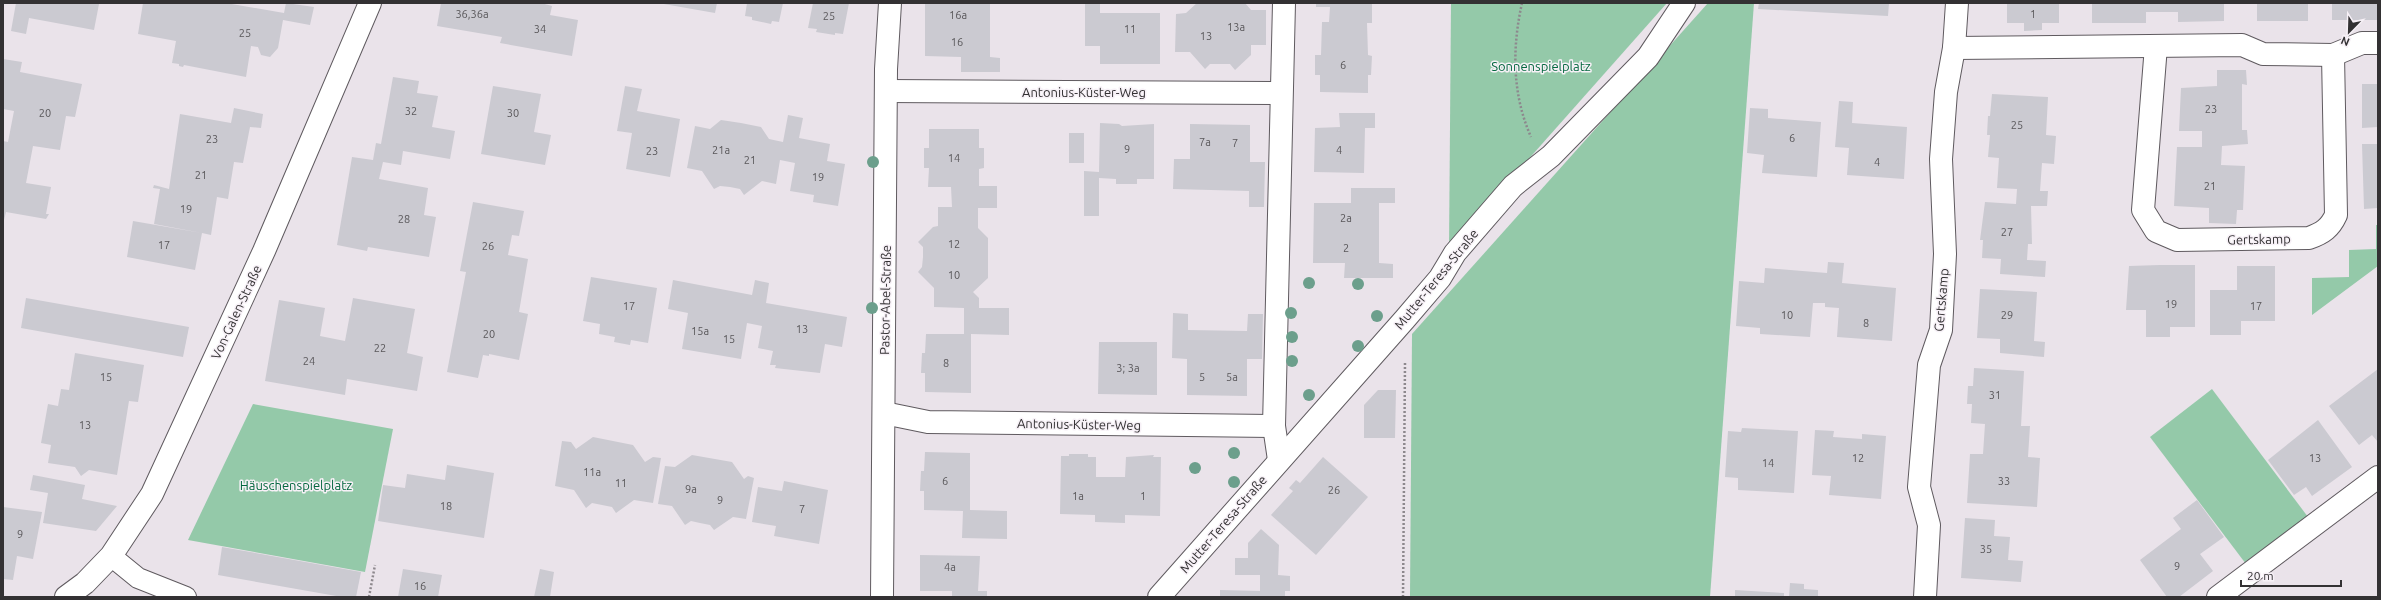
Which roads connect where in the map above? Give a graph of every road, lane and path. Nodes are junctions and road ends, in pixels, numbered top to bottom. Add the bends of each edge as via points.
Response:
1 (370, 3) edge
2 (890, 3) edge
3 (1284, 3) edge
4 (1522, 3) edge
5 (1684, 3) edge
6 (1957, 3) edge
7 (2378, 43) edge
8 (2156, 46) junction
9 (1954, 48) junction
10 (2333, 55) junction
11 (886, 90) junction
12 (1281, 93) junction
13 (1551, 156) junction
14 (1405, 318) junction
15 (884, 413) junction
16 (1274, 426) junction
17 (1279, 460) junction
18 (2378, 477) edge
19 (111, 556) junction
20 (375, 565) dead end
21 (1175, 588) edge
22 (66, 597) edge
23 (186, 597) edge
24 (369, 597) edge
25 (882, 597) edge
26 (1159, 597) edge
27 (1403, 597) edge
28 (1925, 597) edge
29 (2218, 597) edge

1 - 19 street, Von-Galen-Straße via 264,251 152,494
2 - 11 street, Pastor-Abel-Straße
3 - 12 street
4 - 13 path via 1517,42 1516,90 1522,116 1532,138
5 - 13 street, Mutter-Teresa-Straße via 1648,57
6 - 9 street, Gertskamp
7 - 10 street via 2362,43
8 - 9 street
8 - 10 street via 2242,45 2263,54
8 - 10 street, Gertskamp via 2143,210 2156,231 2177,240 2309,238 2323,233 2332,224 2336,215
9 - 28 street, Gertskamp via 1946,92 1941,159 1945,207 1941,330 1929,364 1919,487 1929,525
11 - 12 street, Antonius-Küster-Weg
11 - 15 street, Pastor-Abel-Straße
12 - 16 street
13 - 14 street, Mutter-Teresa-Straße via 1513,186 1455,253 1440,278
14 - 17 street, Mutter-Teresa-Straße
14 - 27 path
15 - 16 street, Antonius-Küster-Weg via 928,422
15 - 25 street, Pastor-Abel-Straße
16 - 17 street
17 - 21 street, Mutter-Teresa-Straße
18 - 29 street
19 - 22 street, Von-Galen-Straße via 85,583
19 - 23 lane via 138,578
20 - 24 path
21 - 26 street, Mutter-Teresa-Straße

